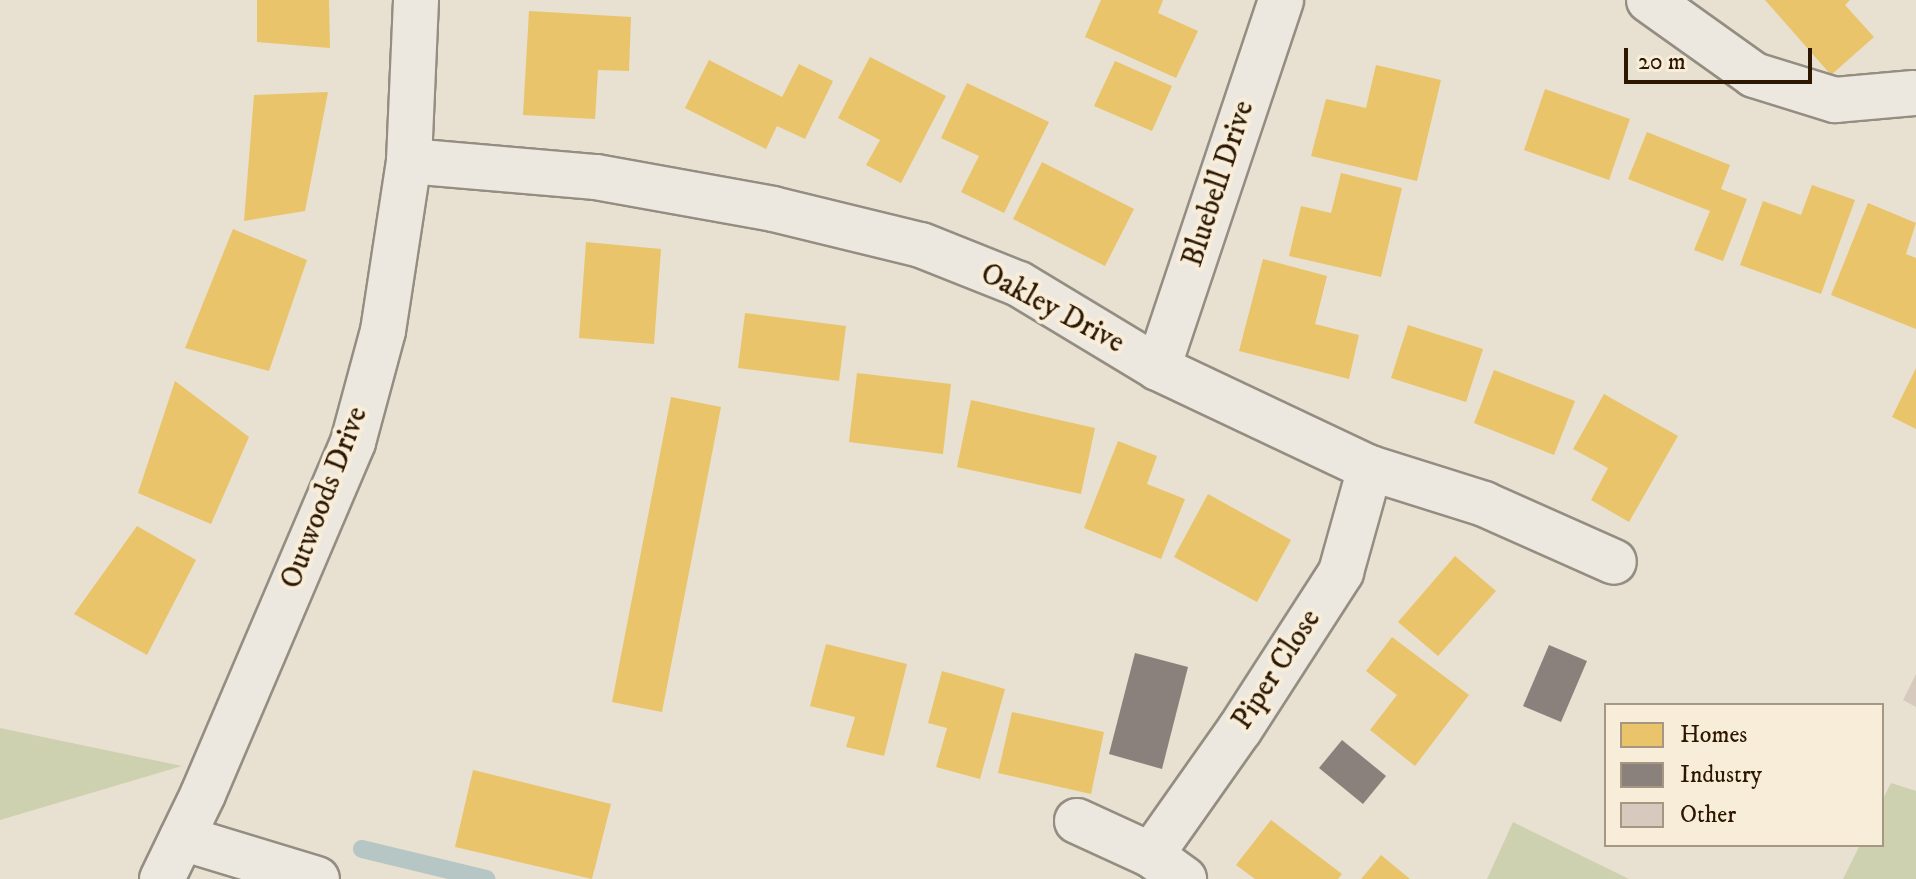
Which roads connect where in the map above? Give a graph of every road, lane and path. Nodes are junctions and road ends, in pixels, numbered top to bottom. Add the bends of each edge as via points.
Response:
1 (416, 0) edge
2 (1281, 0) edge
3 (1649, 0) edge
4 (1915, 93) edge
5 (409, 161) junction
6 (1158, 368) junction
7 (1370, 468) junction
8 (1614, 562) dead end
9 (1077, 821) dead end
10 (182, 838) junction
11 (1168, 867) edge
12 (162, 879) edge
13 (317, 879) edge

1 - 5 street, Outwoods Drive
2 - 6 street, Bluebell Drive
3 - 4 street via 1754,75 1835,100
5 - 6 street, Oakley Drive via 596,177 773,209 921,245 1019,284
5 - 10 street, Outwoods Drive via 383,331 353,442
6 - 7 street, Oakley Drive
7 - 8 street, Oakley Drive via 1484,504
7 - 11 street, Piper Close via 1341,572 1240,729
9 - 11 street, Piper Close
10 - 12 street, Outwoods Drive
10 - 13 street

